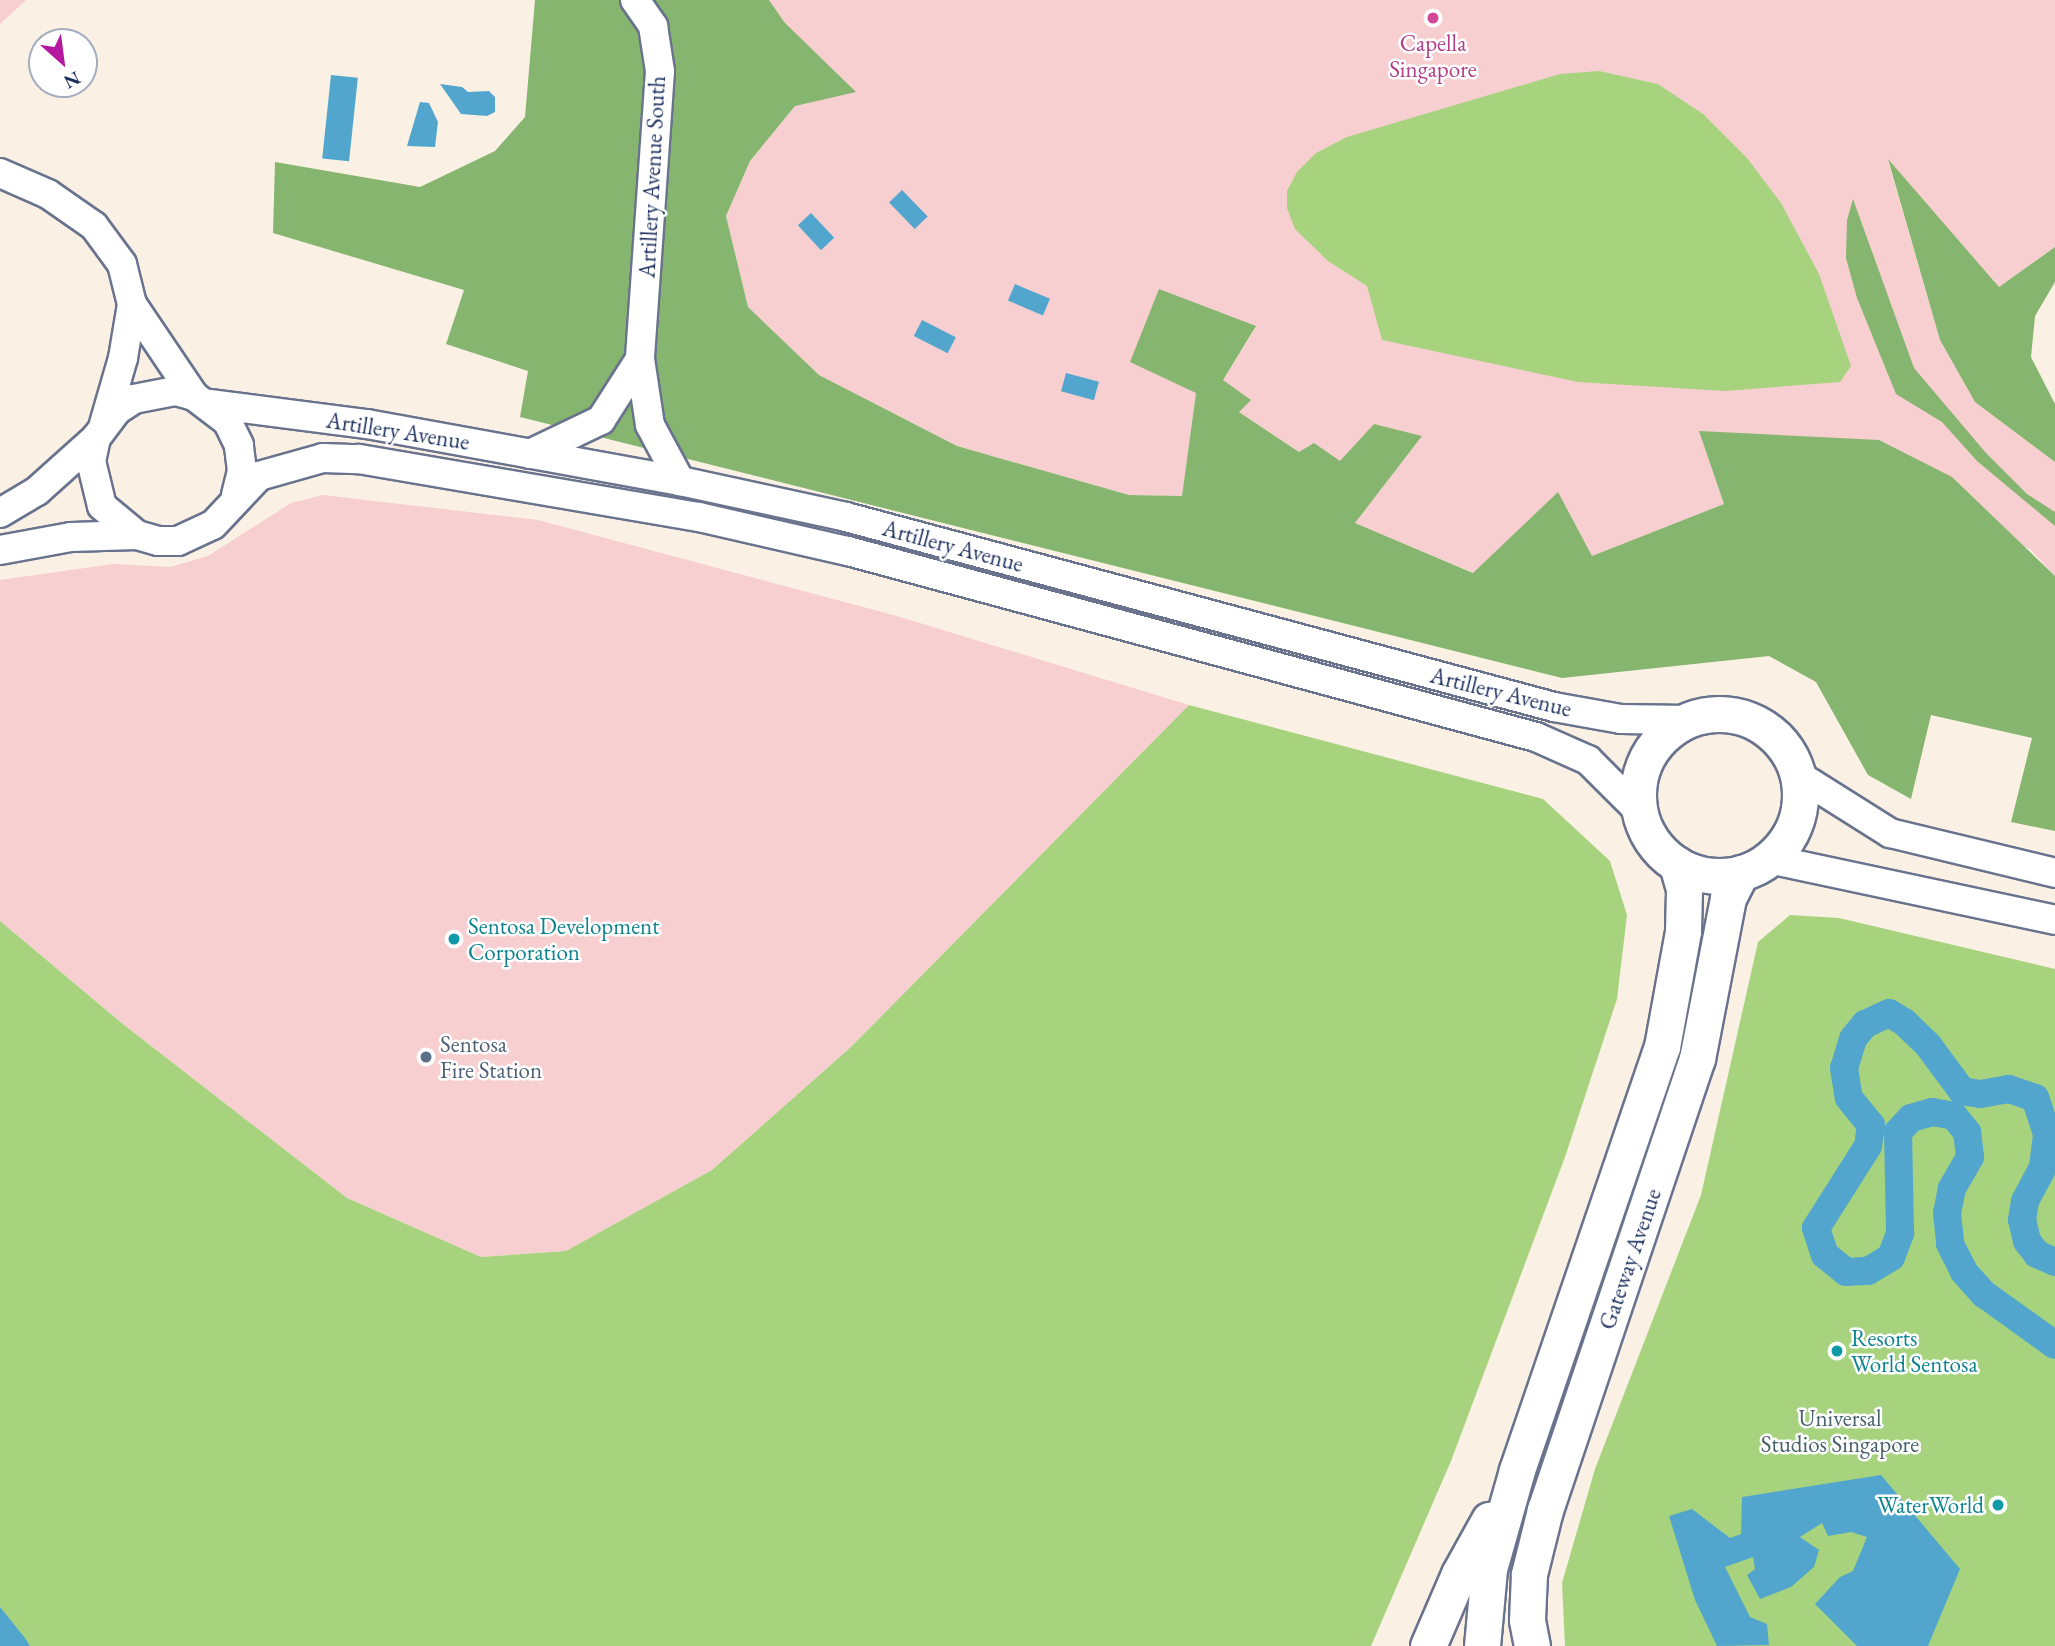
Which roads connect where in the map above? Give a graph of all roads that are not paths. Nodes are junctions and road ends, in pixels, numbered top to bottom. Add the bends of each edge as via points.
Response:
1 (635, 0) edge
2 (0, 173) edge
3 (132, 304) junction
4 (640, 359) junction
5 (202, 400) junction
6 (100, 432) junction
7 (530, 454) junction
8 (680, 481) junction
9 (236, 495) junction
10 (0, 513) edge
11 (137, 536) junction
12 (0, 550) edge
13 (1688, 720) junction
14 (1798, 775) junction
15 (1639, 811) junction
16 (1677, 864) junction
17 (1755, 866) junction
18 (2055, 873) edge
19 (2055, 920) edge
20 (1517, 1470) junction
21 (1489, 1569) junction
22 (1428, 1646) edge
23 (1459, 1646) edge
24 (1482, 1646) edge
25 (1498, 1646) edge
26 (1532, 1646) edge

1 - 4 street, Artillery Avenue South via 653,26 660,71
2 - 3 street via 48,194 94,226 122,264
3 - 5 street
3 - 6 street via 123,358
4 - 7 street, Artillery Avenue South via 601,420
4 - 8 street, Artillery Avenue South via 650,425
5 - 6 street, Artillery Avenue via 174,391 144,395 117,410
5 - 7 street, Artillery Avenue
5 - 9 street via 228,422 239,445 242,471
6 - 10 street, Artillery Avenue via 37,491
6 - 11 street via 91,461 102,506
7 - 8 street, Artillery Avenue
8 - 13 street, Artillery Avenue via 846,517 1554,706 1621,719
9 - 11 street, Artillery Avenue via 227,512 196,535 158,541
9 - 15 street, Artillery Avenue via 259,476 287,465 323,458 359,459 699,517 848,551 1536,737 1588,760
11 - 12 street, Artillery Avenue via 71,537
13 - 14 main road, Gateway Avenue via 1734,715 1755,722 1782,744
13 - 15 main road via 1653,748 1643,767
14 - 17 main road, Gateway Avenue via 1799,812 1783,845
14 - 18 street via 1891,833
15 - 16 main road via 1659,850
16 - 17 main road via 1708,874
16 - 20 main road, Gateway Avenue via 1684,889 1683,931 1662,1047
17 - 19 street
17 - 26 main road, Gateway Avenue via 1728,898 1697,1059 1545,1510 1529,1574 1527,1620
20 - 21 main road, Gateway Avenue
20 - 22 main road, Gateway Avenue via 1459,1574
21 - 23 main road, Gateway Avenue via 1463,1619
21 - 24 main road, Gateway Avenue
21 - 25 main road, Gateway Avenue

